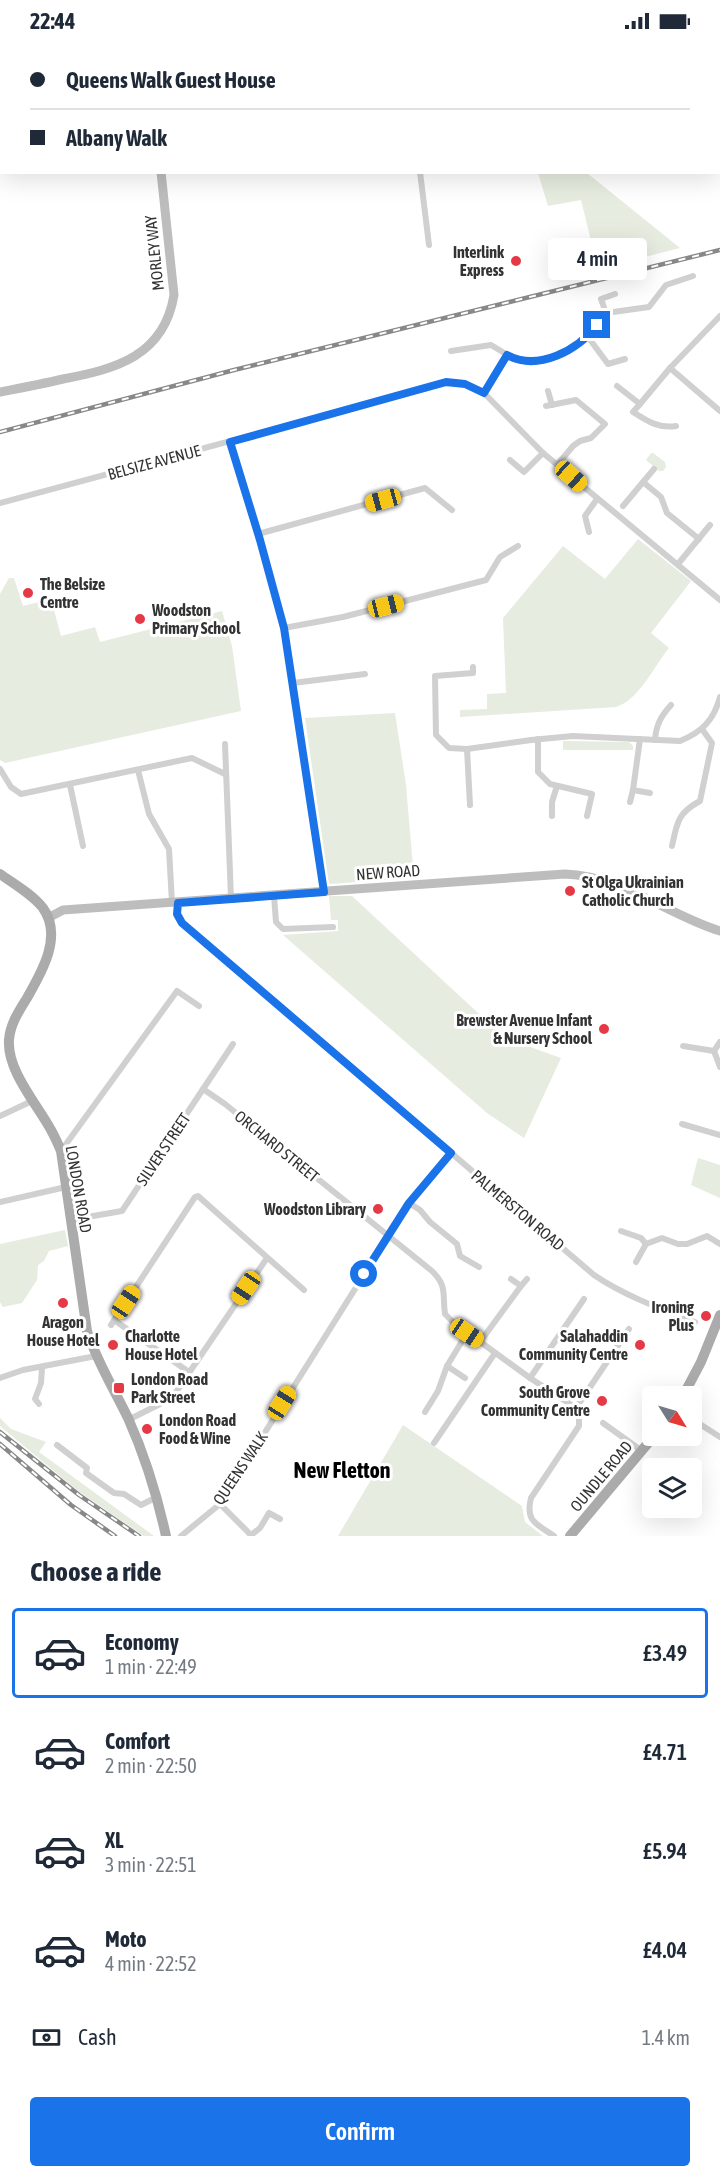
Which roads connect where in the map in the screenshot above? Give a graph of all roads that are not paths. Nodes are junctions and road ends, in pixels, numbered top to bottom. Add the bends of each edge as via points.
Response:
1 (160, 174) edge
2 (420, 174) edge
3 (429, 245) dead end
4 (693, 276) dead end
5 (615, 294) dead end
6 (606, 313) junction
7 (720, 316) edge
8 (588, 337) junction
9 (452, 351) dead end
10 (507, 355) junction
11 (625, 359) dead end
12 (670, 368) junction
13 (617, 386) dead end
14 (0, 392) edge
15 (548, 392) dead end
16 (484, 393) junction
17 (640, 404) junction
18 (720, 411) edge
19 (676, 426) dead end
20 (230, 442) junction
21 (543, 453) junction
22 (510, 460) dead end
23 (558, 464) junction
24 (654, 469) dead end
25 (643, 482) junction
26 (597, 499) junction
27 (0, 503) edge
28 (623, 506) dead end
29 (452, 510) dead end
30 (710, 525) dead end
31 (589, 532) dead end
32 (258, 534) junction
33 (699, 539) junction
34 (518, 546) dead end
35 (678, 564) junction
36 (720, 600) edge
37 (284, 628) junction
38 (473, 667) dead end
39 (365, 674) dead end
40 (293, 683) junction
41 (720, 697) edge
42 (671, 705) dead end
43 (702, 729) junction
44 (538, 739) junction
45 (640, 739) junction
46 (655, 740) junction
47 (225, 744) dead end
48 (467, 749) junction
49 (0, 769) edge
50 (138, 770) junction
51 (225, 774) junction
52 (70, 785) junction
53 (557, 786) junction
54 (633, 790) junction
55 (650, 793) dead end
56 (630, 802) dead end
57 (470, 805) dead end
58 (552, 816) dead end
59 (587, 816) dead end
60 (83, 846) dead end
61 (672, 846) dead end
62 (0, 874) edge
63 (324, 892) junction
64 (274, 896) junction
65 (231, 898) junction
66 (175, 903) junction
67 (48, 918) junction
68 (333, 927) dead end
69 (720, 931) edge
70 (199, 1006) dead end
71 (720, 1042) edge
72 (233, 1044) dead end
73 (683, 1046) dead end
74 (714, 1051) junction
75 (720, 1067) edge
76 (203, 1089) junction
77 (32, 1101) junction
78 (0, 1116) edge
79 (682, 1124) dead end
80 (720, 1135) edge
81 (61, 1151) junction
82 (451, 1153) junction
83 (66, 1187) junction
84 (0, 1202) edge
85 (409, 1203) junction
86 (70, 1220) junction
87 (621, 1231) dead end
88 (388, 1236) junction
89 (646, 1244) junction
90 (720, 1244) edge
91 (267, 1258) junction
92 (636, 1262) dead end
93 (479, 1267) dead end
94 (512, 1279) dead end
95 (526, 1279) dead end
96 (521, 1286) junction
97 (304, 1290) dead end
98 (584, 1299) dead end
99 (720, 1315) edge
100 (695, 1322) dead end
101 (629, 1329) dead end
102 (467, 1333) junction
103 (716, 1336) edge
104 (480, 1342) junction
105 (614, 1350) junction
106 (495, 1353) junction
107 (96, 1356) junction
108 (626, 1358) dead end
109 (447, 1366) junction
110 (42, 1368) junction
111 (189, 1372) junction
112 (0, 1378) edge
113 (465, 1378) dead end
114 (530, 1378) junction
115 (688, 1386) edge
116 (34, 1400) dead end
117 (576, 1408) junction
118 (425, 1412) dead end
119 (128, 1420) junction
120 (603, 1423) dead end
121 (702, 1425) edge
122 (720, 1437) edge
123 (434, 1443) dead end
124 (57, 1445) dead end
125 (646, 1446) edge
126 (642, 1451) junction
127 (157, 1497) junction
128 (220, 1504) junction
129 (280, 1519) dead end
130 (166, 1536) edge
131 (181, 1536) edge
132 (251, 1536) edge
133 (554, 1536) edge
134 (570, 1536) edge

1 - 14 street, MORLEY WAY via 174,295 171,311 158,334 139,355 115,367
2 - 3 street
4 - 6 street via 666,285 649,307
5 - 6 street via 602,299
6 - 8 street
7 - 12 street
8 - 10 street via 564,353 535,362
8 - 11 street via 608,364
9 - 10 street via 491,345
10 - 16 street
12 - 17 street
12 - 18 street
13 - 17 street
15 - 23 street via 549,406 576,400 608,426 573,446
16 - 20 street, BELSIZE AVENUE via 465,384 446,382
16 - 21 street
17 - 19 street via 633,412 642,418 660,427
20 - 27 street, BELSIZE AVENUE
20 - 32 street
21 - 22 street via 524,472
21 - 23 street
23 - 26 street
24 - 25 street
25 - 28 street
25 - 33 street via 661,497 667,513
26 - 31 street via 585,516
26 - 35 street
29 - 32 street via 425,488
30 - 33 street
32 - 37 street
33 - 35 street
34 - 37 street via 500,557 486,580
35 - 36 street
37 - 40 street
38 - 48 street via 473,673 435,676 436,735 449,748
39 - 40 street
40 - 63 street
41 - 43 street via 716,711
42 - 46 street via 660,718
43 - 46 street via 680,741
43 - 61 street via 712,743 700,801 686,808 678,820
44 - 45 street
44 - 48 street
44 - 53 street via 538,772
45 - 46 street
45 - 54 street
47 - 51 street
48 - 57 street
49 - 52 street via 11,787 21,794
50 - 51 street via 192,758
50 - 52 street
50 - 66 street via 148,814 170,849
51 - 65 street
52 - 60 street
53 - 58 street
53 - 59 street via 592,794
54 - 55 street
54 - 56 street
62 - 67 main road via 36,901
63 - 64 street, NEW ROAD
63 - 69 street, NEW ROAD via 579,874 633,892
64 - 65 street, NEW ROAD
64 - 68 street via 276,922 283,929
65 - 66 street, NEW ROAD
66 - 67 street, NEW ROAD via 63,910
66 - 82 street, PALMERSTON ROAD via 182,923
67 - 77 main road, LONDON ROAD via 50,947 12,1024 9,1041 12,1061
70 - 81 street via 177,991
71 - 74 street
72 - 76 street, SILVER STREET
73 - 74 street
74 - 75 street
76 - 86 street, SILVER STREET via 122,1211
76 - 88 street, ORCHARD STREET
77 - 78 street
77 - 81 main road, LONDON ROAD
79 - 80 street
81 - 83 main road, LONDON ROAD
82 - 85 street, QUEENS WALK
82 - 100 street, PALMERSTON ROAD via 606,1283
83 - 84 street
83 - 86 main road, LONDON ROAD
85 - 88 street, QUEENS WALK
85 - 93 street via 457,1244 460,1256
86 - 107 main road, LONDON ROAD via 84,1314
87 - 89 street via 641,1238
88 - 102 street, ORCHARD STREET via 440,1278 445,1290 445,1314
88 - 128 street, QUEENS WALK
89 - 90 street via 662,1238 687,1244 707,1236
89 - 92 street
91 - 97 street
91 - 111 street
91 - 111 street via 195,1197 112,1322
94 - 96 street
95 - 96 street
96 - 104 street
98 - 114 street
99 - 103 main road
101 - 105 street
102 - 104 street
102 - 109 street
103 - 115 main road
104 - 106 street
105 - 108 street
105 - 117 street
106 - 114 street
106 - 123 street
107 - 110 street
107 - 119 main road, LONDON ROAD
109 - 113 street
109 - 118 street
110 - 112 street
110 - 116 street
111 - 119 street via 172,1398
114 - 117 street
117 - 133 street via 579,1426 528,1508 533,1521
119 - 127 main road, LONDON ROAD
120 - 126 street
121 - 122 street
124 - 127 street via 114,1493 124,1494 141,1505
125 - 126 main road, OUNDLE ROAD
126 - 134 main road, OUNDLE ROAD
127 - 130 main road, LONDON ROAD
128 - 131 street, QUEENS WALK
128 - 132 street
129 - 132 street via 269,1513

